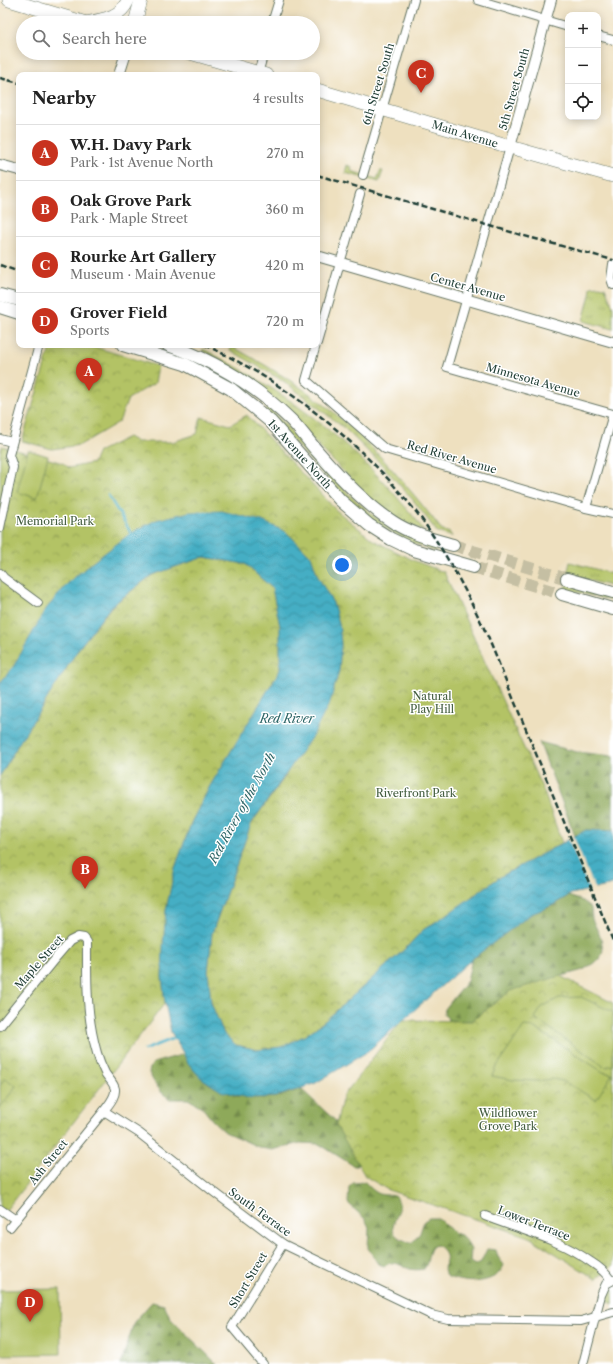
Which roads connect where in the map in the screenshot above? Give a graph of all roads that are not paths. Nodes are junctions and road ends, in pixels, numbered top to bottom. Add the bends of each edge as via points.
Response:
1 (9, 0) edge
2 (128, 0) edge
3 (141, 0) edge
4 (279, 0) edge
5 (414, 0) edge
6 (478, 0) edge
7 (551, 0) edge
8 (63, 16) edge
9 (115, 16) edge
10 (137, 16) edge
11 (274, 16) edge
12 (546, 20) junction
13 (565, 26) edge
14 (601, 37) edge
15 (613, 40) edge
16 (124, 60) edge
17 (214, 60) edge
18 (263, 60) edge
19 (120, 72) edge
20 (255, 72) edge
21 (262, 72) edge
22 (320, 91) edge
23 (382, 109) junction
24 (510, 147) junction
25 (0, 165) edge
26 (16, 169) edge
27 (363, 175) dead end
28 (613, 176) edge
29 (360, 194) dead end
30 (320, 257) edge
31 (340, 262) junction
32 (613, 264) edge
33 (613, 285) edge
34 (0, 295) edge
35 (16, 299) edge
36 (466, 299) junction
37 (0, 307) edge
38 (16, 312) edge
39 (320, 333) edge
40 (613, 342) edge
41 (38, 348) edge
42 (133, 348) edge
43 (189, 348) edge
44 (316, 348) edge
45 (184, 364) junction
46 (446, 367) joint
47 (613, 414) edge
48 (0, 439) edge
49 (12, 442) junction
50 (586, 508) junction
51 (613, 514) edge
52 (0, 528) edge
53 (453, 545) tunnel mouth
54 (473, 568) tunnel mouth
55 (0, 573) edge
56 (567, 579) tunnel mouth
57 (613, 592) edge
58 (562, 594) tunnel mouth
59 (38, 603) dead end
60 (613, 609) edge
61 (0, 1026) edge
62 (104, 1110) junction
63 (0, 1209) edge
64 (485, 1216) dead end
65 (16, 1220) junction
66 (10, 1227) dead end
67 (283, 1244) junction
68 (612, 1281) edge
69 (613, 1312) edge
70 (596, 1317) junction
71 (263, 1364) edge
72 (583, 1364) edge

1 - 8 main road
2 - 9 main road via 126,6
3 - 10 main road
4 - 11 street
5 - 23 street, 6th Street South
6 - 12 street
7 - 12 street, 5th Street South
12 - 13 street
12 - 24 street, 5th Street South
14 - 15 street
16 - 19 street
17 - 20 main road
18 - 21 street
22 - 23 main road, Main Avenue
23 - 24 main road, Main Avenue
23 - 27 street, 6th Street South
24 - 28 main road, Main Avenue
24 - 36 street, 5th Street South
25 - 26 street
29 - 31 street
30 - 31 street, Center Avenue
31 - 36 street, Center Avenue
31 - 39 street
32 - 33 street
34 - 35 main road
36 - 40 street, Center Avenue
36 - 46 street, 5th Street South
37 - 38 main road
41 - 49 street
42 - 45 main road, 1st Avenue North
43 - 45 street
43 - 53 main road, 1st Avenue North via 264,397 291,421 349,485 394,522 414,533
44 - 50 street, Red River Avenue via 306,380 385,449
45 - 54 main road, 1st Avenue North via 231,389 272,422 340,500 369,525 414,550
46 - 47 street, Minnesota Avenue
47 - 50 street
48 - 49 street
49 - 52 street via 9,455 13,467
50 - 51 street, Red River Avenue
55 - 59 street
56 - 57 main road
58 - 60 main road
61 - 62 street, Maple Street via 70,941 78,937 84,938 87,942 87,1000 97,1053 115,1090
62 - 65 street, Ash Street
62 - 67 street, South Terrace via 139,1133
63 - 65 street
64 - 68 street, Lower Terrace via 565,1246 599,1268
65 - 66 street, Ash Street
67 - 70 street, South Terrace via 431,1315 448,1318 581,1321
67 - 71 street, Short Street via 232,1327
68 - 70 street via 606,1284
69 - 70 street, South Terrace
70 - 72 street

